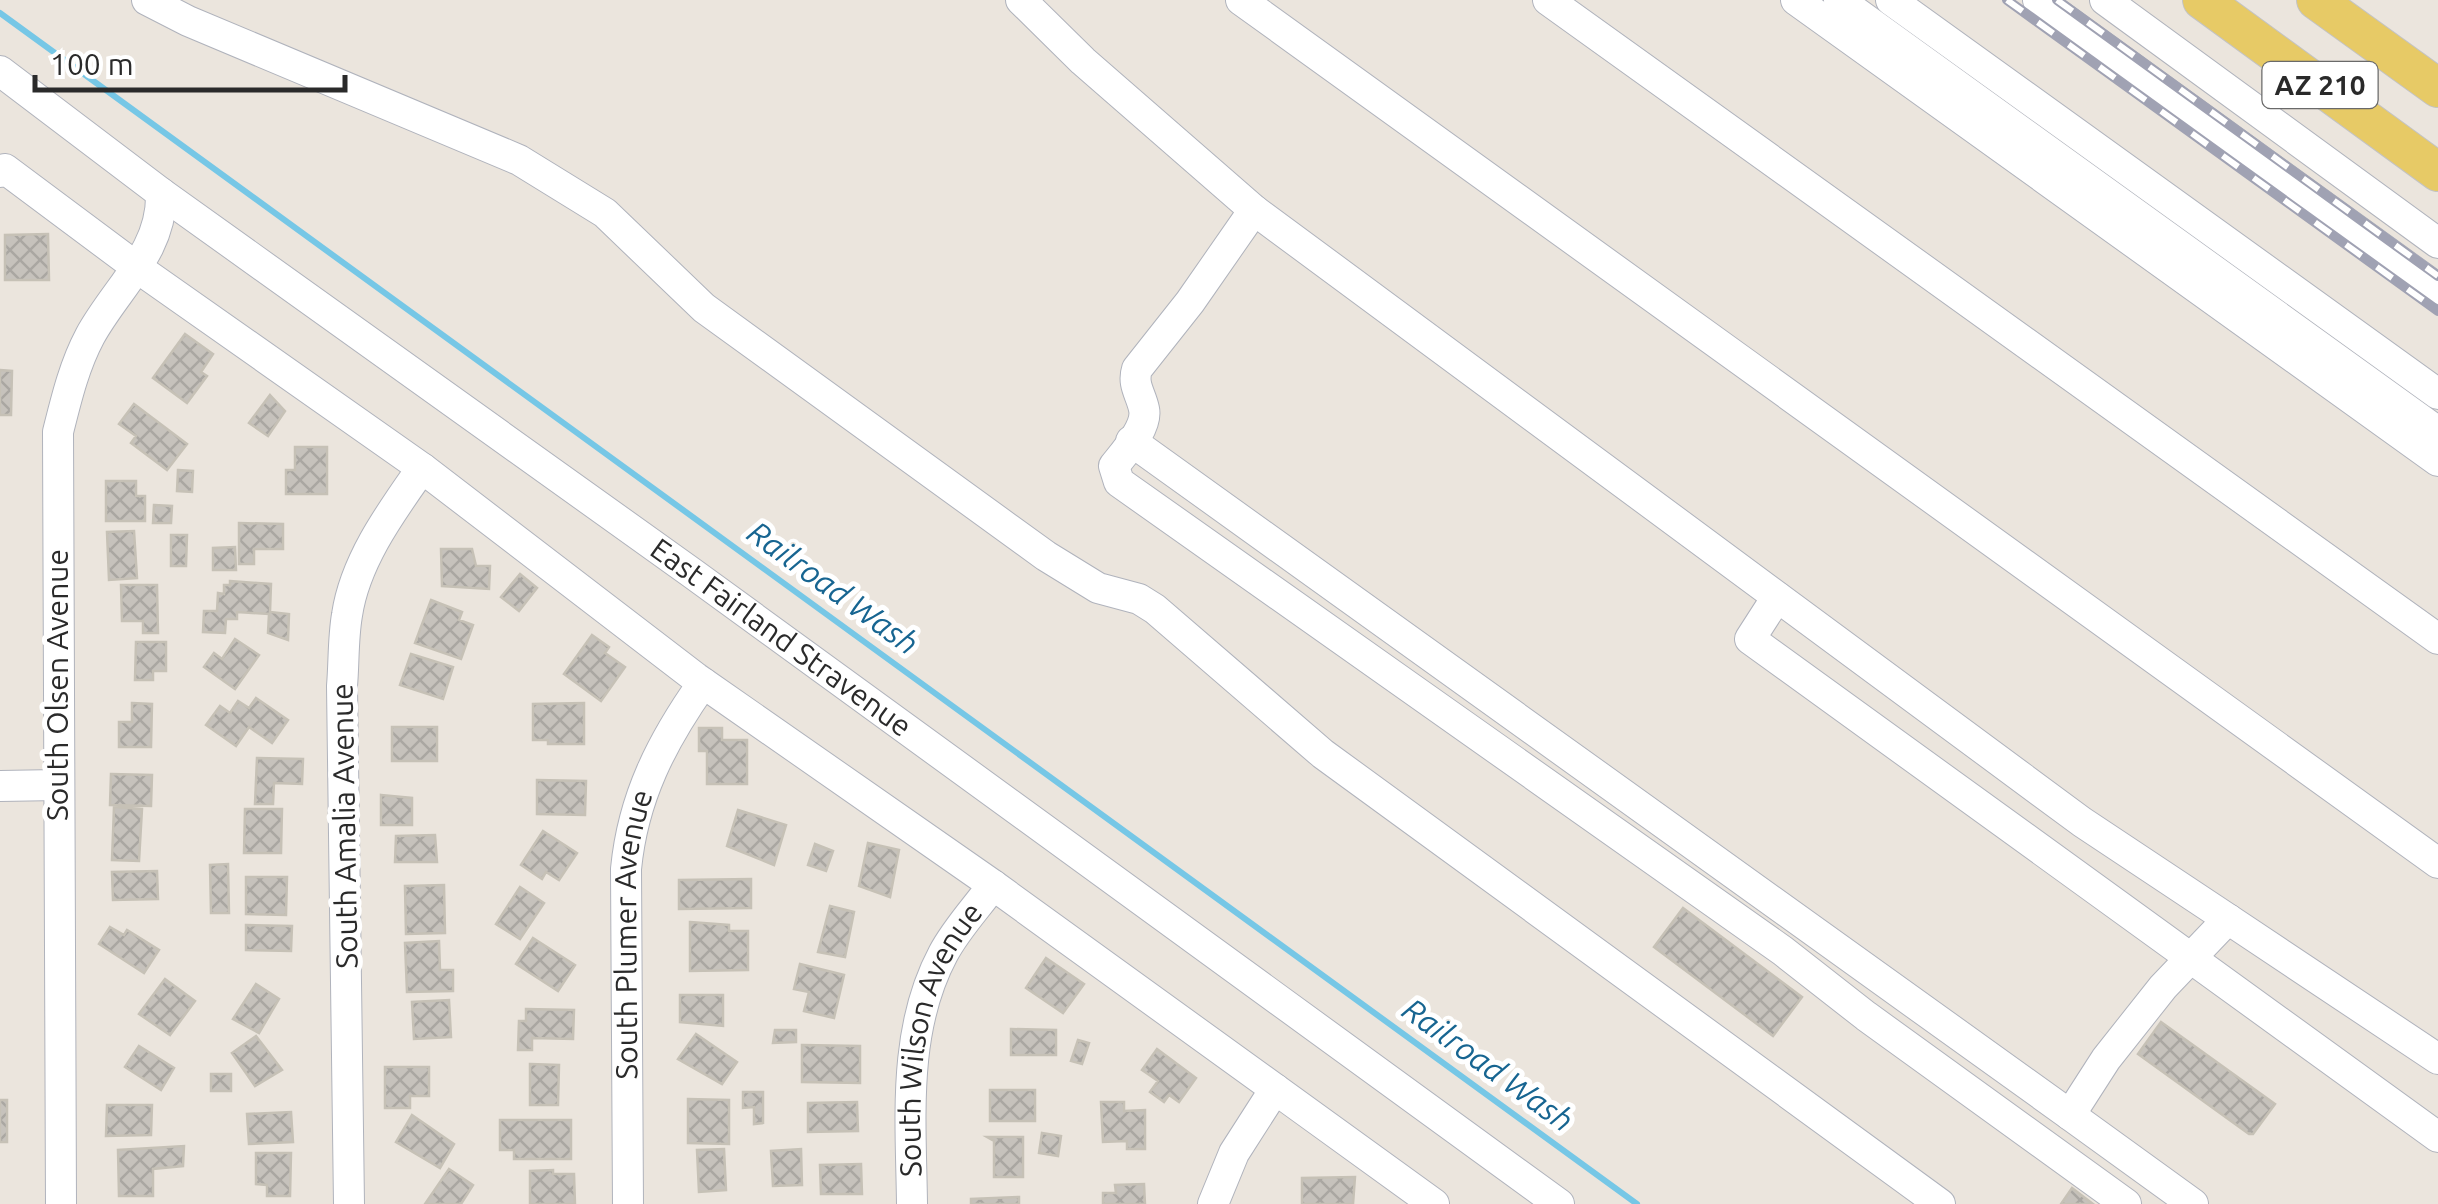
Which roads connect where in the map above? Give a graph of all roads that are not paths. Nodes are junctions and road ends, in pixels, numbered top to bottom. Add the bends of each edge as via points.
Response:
1 (147, 0) edge
2 (1021, 0) edge
3 (1241, 0) edge
4 (1548, 0) edge
5 (1796, 0) edge
6 (1840, 0) edge
7 (1892, 0) edge
8 (2038, 0) edge
9 (2105, 0) edge
10 (2202, 0) edge
11 (2316, 0) edge
12 (0, 71) edge
13 (2438, 88) edge
14 (2, 170) edge
15 (2438, 172) edge
16 (161, 193) junction
17 (1254, 210) junction
18 (2438, 243) edge
19 (139, 269) junction
20 (2438, 289) edge
21 (2438, 394) edge
22 (2438, 432) edge
23 (1131, 441) junction
24 (2438, 461) edge
25 (422, 468) junction
26 (1777, 596) junction
27 (2438, 639) edge
28 (703, 683) junction
29 (58, 785) junction
30 (0, 786) edge
31 (2438, 863) edge
32 (993, 884) junction
33 (2228, 919) junction
34 (2191, 957) junction
35 (2438, 1059) edge
36 (1275, 1089) junction
37 (2070, 1115) junction
38 (2438, 1137) edge
39 (61, 1204) edge
40 (349, 1204) edge
41 (628, 1204) edge
42 (912, 1204) edge
43 (1213, 1204) edge
44 (1434, 1204) edge
45 (1559, 1204) edge
46 (1940, 1204) edge
47 (2126, 1204) edge
48 (2193, 1204) edge

1 - 46 street via 519,160 605,213 704,308 814,390 1046,556 1098,588 1156,609 1323,754
2 - 17 street
3 - 31 street
4 - 27 street
5 - 24 street
6 - 22 street
7 - 21 street
8 - 20 street
9 - 18 street
10 - 15 main road, AZ 210
11 - 13 main road, AZ 210
12 - 16 street, East Fairland Stravenue
14 - 19 street
16 - 19 street, South Olsen Avenue via 162,214
16 - 45 street, East Fairland Stravenue
17 - 23 street via 1137,370 1145,412
17 - 26 street
19 - 25 street
19 - 29 street, South Olsen Avenue via 87,341 58,432
23 - 37 street
23 - 47 street via 1114,466 1119,482
25 - 28 street
25 - 40 street, South Amalia Avenue via 366,557 346,614
26 - 33 street via 2082,822
26 - 34 street via 1750,639
28 - 32 street
28 - 41 street, South Plumer Avenue via 660,748 630,836
29 - 30 street
29 - 39 street, South Olsen Avenue
32 - 36 street
32 - 42 street, South Wilson Avenue via 944,952 917,1030 910,1082
33 - 34 street
33 - 35 street
34 - 37 street via 2106,1059
34 - 38 street
36 - 43 street via 1234,1153
36 - 44 street
37 - 48 street

